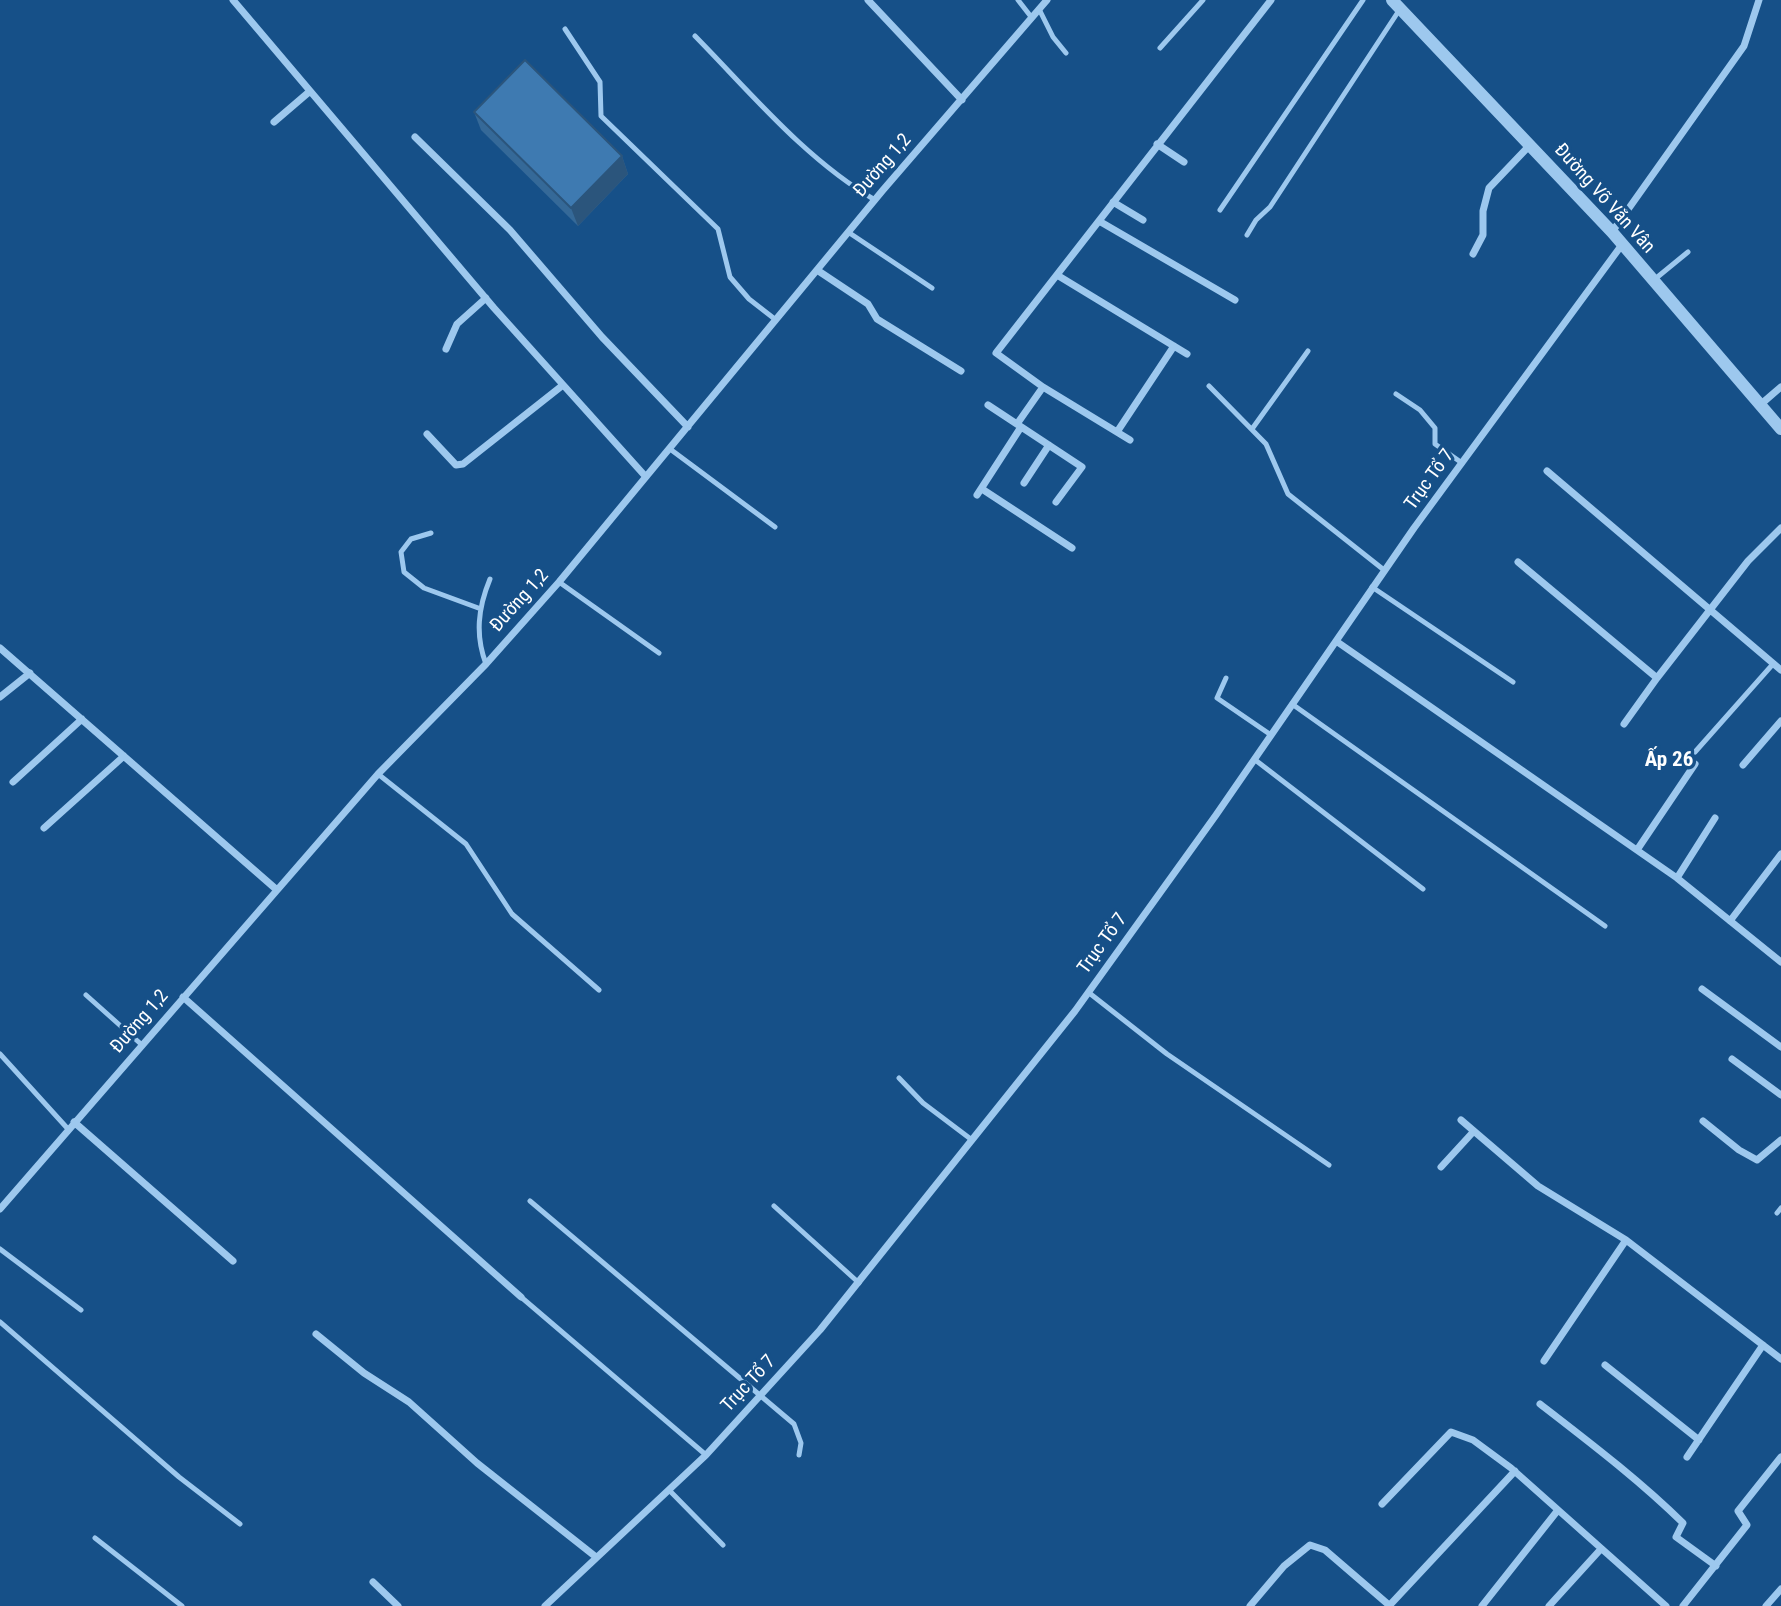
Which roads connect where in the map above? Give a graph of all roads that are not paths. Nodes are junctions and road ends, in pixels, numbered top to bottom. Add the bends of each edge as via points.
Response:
1 (233, 0) edge
2 (868, 0) edge
3 (1018, 0) edge
4 (1047, 0) edge
5 (1203, 0) edge
6 (1272, 0) edge
7 (1363, 0) edge
8 (1757, 1) edge
9 (1396, 4) edge
10 (1040, 9) junction
11 (1032, 18) junction
12 (565, 29) dead end
13 (695, 36) dead end
14 (1160, 48) dead end
15 (1066, 52) dead end
16 (309, 92) junction
17 (962, 100) junction
18 (274, 122) dead end
19 (415, 137) dead end
20 (1157, 144) junction
21 (1530, 145) junction
22 (1184, 162) dead end
23 (875, 200) junction
24 (1113, 202) junction
25 (1220, 210) dead end
26 (1143, 220) dead end
27 (1099, 221) junction
28 (848, 232) junction
29 (1612, 232) junction
30 (1247, 235) dead end
31 (1621, 246) junction
32 (1688, 252) dead end
33 (1473, 254) dead end
34 (817, 270) junction
35 (1057, 275) junction
36 (1652, 281) junction
37 (932, 288) dead end
38 (486, 298) junction
39 (1235, 300) dead end
40 (776, 320) junction
41 (1174, 345) junction
42 (446, 349) dead end
43 (1308, 351) dead end
44 (1187, 354) dead end
45 (961, 371) dead end
46 (563, 385) junction
47 (1209, 386) dead end
48 (1043, 387) junction
49 (1781, 387) edge
50 (1396, 394) dead end
51 (988, 405) dead end
52 (1760, 405) junction
53 (1019, 426) junction
54 (688, 427) junction
55 (1252, 429) junction
56 (1781, 429) edge
57 (1117, 432) junction
58 (427, 434) dead end
59 (1130, 440) dead end
60 (1049, 445) junction
61 (670, 449) junction
62 (1462, 463) junction
63 (1547, 471) dead end
64 (646, 477) junction
65 (1024, 483) dead end
66 (1056, 502) dead end
67 (775, 527) dead end
68 (1781, 528) edge
69 (431, 533) dead end
70 (1072, 548) dead end
71 (1518, 562) dead end
72 (1384, 570) junction
73 (490, 579) dead end
74 (559, 582) junction
75 (1372, 587) junction
76 (481, 610) junction
77 (1710, 610) junction
78 (1335, 641) junction
79 (0, 648) edge
80 (659, 653) dead end
81 (486, 664) junction
82 (1773, 664) junction
83 (1781, 670) edge
84 (30, 673) junction
85 (1226, 678) dead end
86 (1657, 678) junction
87 (1513, 682) dead end
88 (0, 698) edge
89 (1292, 704) junction
90 (82, 719) junction
91 (1781, 721) edge
92 (1624, 724) dead end
93 (1271, 735) junction
94 (1695, 752) dead end
95 (124, 756) junction
96 (1254, 759) junction
97 (1695, 764) dead end
98 (1743, 765) dead end
99 (377, 774) junction
100 (13, 782) dead end
101 (1715, 818) dead end
102 (44, 828) dead end
103 (1637, 850) junction
104 (1781, 853) edge
105 (1677, 878) junction
106 (1423, 888) dead end
107 (277, 890) junction
108 (1730, 921) junction
109 (1605, 926) dead end
110 (1781, 962) edge
111 (1702, 989) dead end
112 (599, 990) dead end
113 (1088, 992) junction
114 (86, 995) dead end
115 (183, 997) junction
116 (142, 1045) junction
117 (1781, 1047) edge
118 (0, 1054) edge
119 (1731, 1059) dead end
120 (899, 1078) dead end
121 (1781, 1095) edge
122 (1461, 1120) dead end
123 (1703, 1121) dead end
124 (74, 1122) junction
125 (68, 1129) junction
126 (1474, 1131) junction
127 (1781, 1139) edge
128 (972, 1140) junction
129 (1329, 1165) dead end
130 (1441, 1167) dead end
131 (530, 1201) dead end
132 (1, 1205) edge
133 (774, 1206) dead end
134 (1626, 1240) junction
135 (0, 1249) edge
136 (233, 1261) dead end
137 (859, 1283) junction
138 (521, 1297) joint
139 (81, 1310) dead end
140 (0, 1322) edge
141 (316, 1334) dead end
142 (1763, 1345) junction
143 (1781, 1359) edge
144 (1544, 1361) dead end
145 (1605, 1366) dead end
146 (761, 1394) junction
147 (1540, 1404) dead end
148 (1699, 1440) junction
149 (706, 1455) junction
150 (799, 1455) dead end
151 (1687, 1457) dead end
152 (1781, 1457) edge
153 (1515, 1471) junction
154 (669, 1489) junction
155 (1382, 1504) dead end
156 (1558, 1510) junction
157 (240, 1524) dead end
158 (95, 1538) dead end
159 (723, 1545) dead end
160 (1600, 1550) junction
161 (596, 1558) junction
162 (1716, 1566) junction
163 (373, 1582) dead end
164 (1779, 1595) edge
165 (182, 1606) edge
166 (398, 1606) edge
167 (545, 1606) edge
168 (1250, 1606) edge
169 (1389, 1606) edge
170 (1482, 1606) edge
171 (1549, 1606) edge
172 (1666, 1606) edge
173 (1683, 1606) edge
174 (1766, 1606) edge

1 - 16 street
2 - 17 street
3 - 11 lane
4 - 10 street, Đường 1,2
5 - 14 lane
6 - 20 street
7 - 25 lane
8 - 29 street via 1744,46
9 - 21 street, Đường Võ Văn Vân
9 - 30 lane via 1270,207
10 - 11 street, Đường 1,2
10 - 15 lane
11 - 17 street, Đường 1,2
12 - 40 lane via 600,82 601,116 718,229 730,277
13 - 23 lane via 824,166
16 - 18 street
16 - 38 street
17 - 23 street, Đường 1,2
19 - 54 street via 510,230
20 - 22 street
20 - 24 street
21 - 29 street, Đường Võ Văn Vân
21 - 33 street via 1489,187 1483,236
23 - 28 street, Đường 1,2
24 - 26 street
24 - 27 street
27 - 35 street
27 - 39 street
28 - 34 street, Đường 1,2
28 - 37 lane
29 - 31 street, Đường Võ Văn Vân
31 - 36 street, Đường Võ Văn Vân
31 - 62 street, Trục Tổ 7
32 - 36 lane
34 - 40 street, Đường 1,2
34 - 45 street via 868,304 877,319
35 - 41 street
35 - 48 street via 996,353
36 - 52 street, Đường Võ Văn Vân
38 - 42 street via 457,324
38 - 46 street
40 - 54 street, Đường 1,2
41 - 44 street
41 - 57 street
43 - 55 lane
46 - 58 street via 463,464 456,466
46 - 64 street
47 - 55 lane
48 - 53 street
48 - 57 street
49 - 52 street
50 - 62 lane via 1420,410 1435,428 1435,444
51 - 53 street
52 - 56 street, Đường Võ Văn Vân
53 - 60 street
53 - 70 street via 980,492
54 - 61 street, Đường 1,2
55 - 72 lane via 1266,444 1288,494
57 - 59 street
60 - 65 street
60 - 66 street via 1082,467
61 - 64 street, Đường 1,2
61 - 67 lane
62 - 72 street, Trục Tổ 7
63 - 77 street
64 - 74 street, Đường 1,2
68 - 77 street
69 - 76 lane via 411,539 401,552 404,572 424,588
71 - 86 street
72 - 75 street, Trục Tổ 7
73 - 76 lane
74 - 80 lane
74 - 81 street, Đường 1,2
75 - 78 street, Trục Tổ 7
75 - 87 lane
76 - 81 lane via 478,642
77 - 82 street
77 - 86 street
78 - 89 street, Trục Tổ 7
78 - 103 street
79 - 84 street
81 - 99 street, Đường 1,2
82 - 83 street
82 - 94 lane
84 - 88 street
84 - 90 street
85 - 93 lane via 1217,698
86 - 92 street
89 - 93 street, Trục Tổ 7
89 - 109 lane
90 - 95 street
90 - 100 street
91 - 98 street
93 - 96 street, Trục Tổ 7
95 - 102 street
95 - 107 street
96 - 106 lane
96 - 113 street, Trục Tổ 7
97 - 103 street
99 - 107 street, Đường 1,2
99 - 112 lane via 466,844 512,914
101 - 105 street
103 - 105 street
104 - 108 street
105 - 108 street
107 - 115 street, Đường 1,2
108 - 110 street
111 - 117 street
113 - 128 street, Trục Tổ 7
113 - 129 lane via 1167,1054
114 - 116 lane
115 - 116 street, Đường 1,2
115 - 138 street
116 - 124 street, Đường 1,2
118 - 125 lane
119 - 121 street
120 - 128 lane
122 - 126 street
123 - 127 street via 1757,1160
124 - 125 street, Đường 1,2
124 - 136 street
125 - 132 street, Đường 1,2
126 - 130 street
126 - 134 street via 1538,1186
128 - 137 street, Trục Tổ 7
131 - 146 lane
133 - 137 lane
134 - 142 street
134 - 144 street
135 - 139 lane
137 - 146 street, Trục Tổ 7
138 - 149 lane
140 - 157 lane
141 - 161 street via 409,1402
142 - 143 street
142 - 148 street
145 - 148 street
146 - 149 street, Trục Tổ 7
146 - 150 lane via 794,1424 802,1443
147 - 162 street via 1657,1498 1683,1522 1676,1537
148 - 151 street
149 - 154 street, Trục Tổ 7
152 - 162 street via 1738,1511 1747,1525
153 - 155 street via 1473,1440 1451,1432
153 - 156 street
153 - 169 street
154 - 159 lane
154 - 161 street, Trục Tổ 7
156 - 160 street
156 - 170 street
158 - 165 lane
160 - 171 street
160 - 172 street
161 - 167 street, Trục Tổ 7
162 - 173 street
163 - 166 street
164 - 174 street
168 - 169 street via 1284,1566 1310,1545 1325,1550

